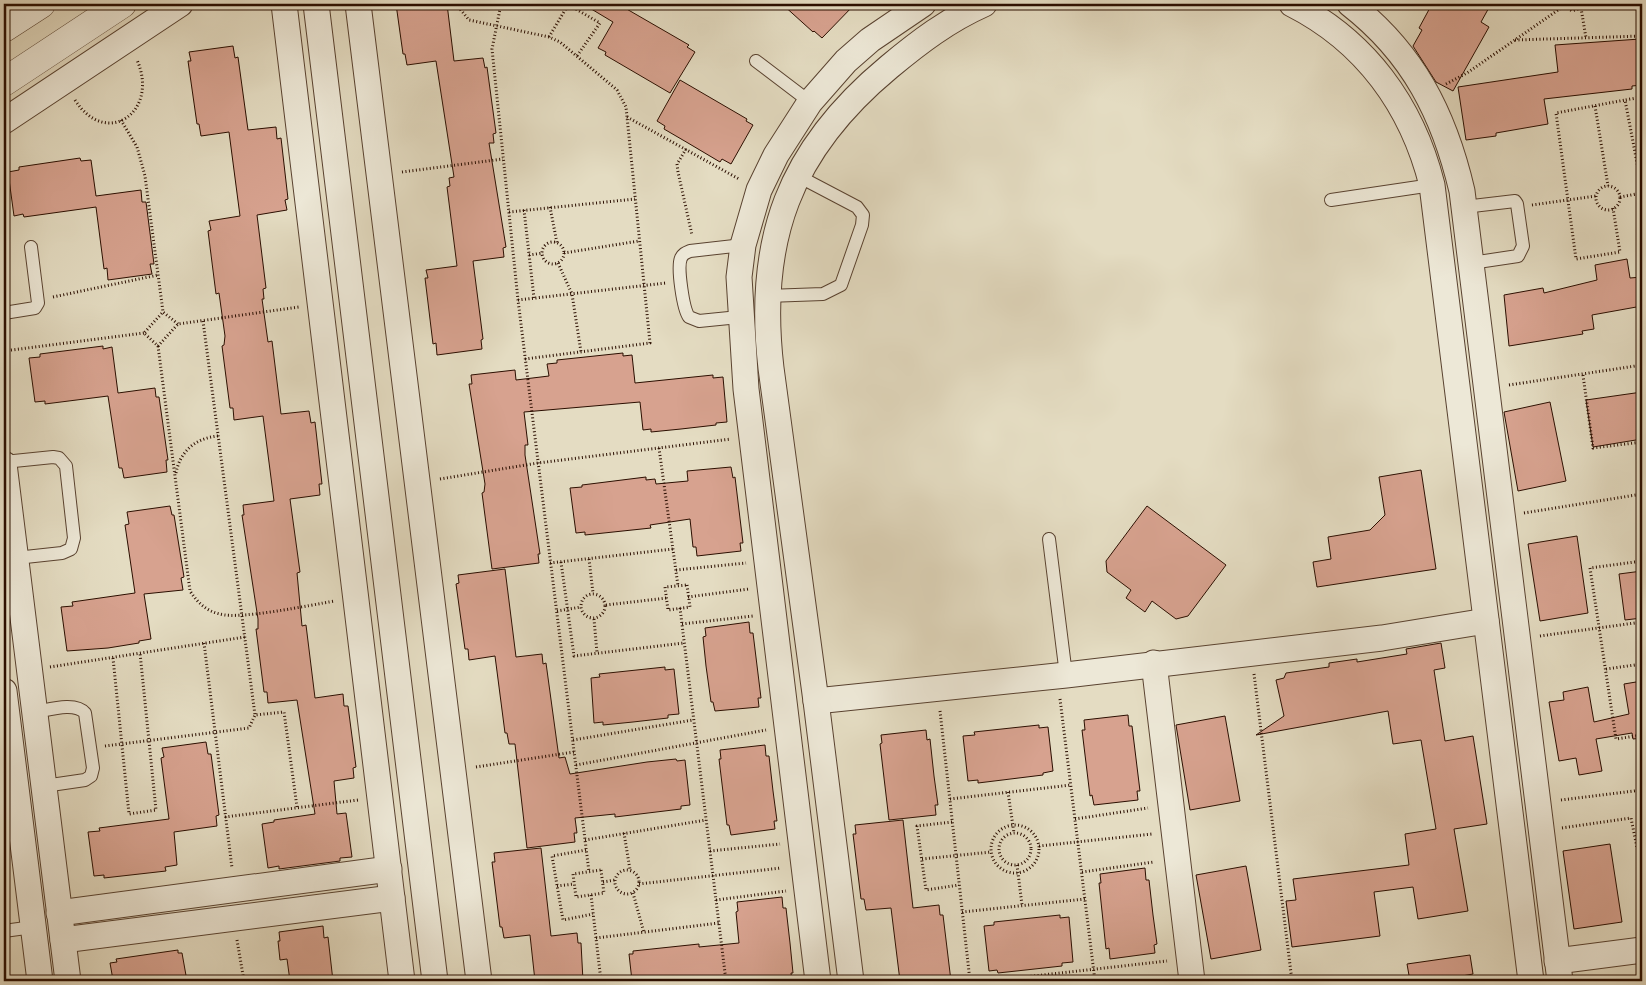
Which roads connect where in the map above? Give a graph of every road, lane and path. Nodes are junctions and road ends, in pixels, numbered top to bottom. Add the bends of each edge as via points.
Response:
1 (41, 4) edge
2 (122, 4) edge
3 (180, 4) edge
4 (284, 4) edge
5 (316, 4) edge
6 (358, 4) edge
7 (456, 4) edge
8 (500, 4) edge
9 (567, 4) edge
10 (924, 4) edge
11 (984, 4) edge
12 (1292, 4) edge
13 (1584, 4) edge
14 (1639, 4) edge
15 (1353, 5) edge
16 (1562, 5) edge
17 (1581, 8) junction
18 (1642, 23) edge
19 (495, 27) junction
20 (4, 28) edge
21 (360, 29) junction
22 (320, 35) junction
23 (1642, 36) edge
24 (549, 37) junction
25 (128, 38) junction
26 (1586, 38) junction
27 (1515, 40) junction
28 (577, 56) junction
29 (756, 61) dead end
30 (4, 82) edge
31 (63, 82) junction
32 (1425, 91) junction
33 (1642, 97) edge
34 (1624, 100) junction
35 (810, 102) junction
36 (1595, 106) junction
37 (627, 117) junction
38 (121, 120) junction
39 (4, 121) edge
40 (686, 149) junction
41 (503, 159) junction
42 (1640, 168) edge
43 (379, 175) junction
44 (798, 176) junction
45 (1432, 185) junction
46 (1608, 186) junction
47 (759, 190) junction
48 (1642, 192) edge
49 (1596, 196) junction
50 (1620, 197) junction
51 (635, 199) junction
52 (1331, 200) dead end
53 (1568, 200) junction
54 (1464, 207) junction
55 (1518, 207) junction
56 (550, 208) junction
57 (1612, 208) junction
58 (524, 210) junction
59 (509, 212) junction
60 (639, 241) junction
61 (557, 243) junction
62 (742, 245) junction
63 (31, 247) dead end
64 (695, 250) junction
65 (543, 253) junction
66 (564, 253) junction
67 (529, 255) junction
68 (558, 263) junction
69 (1471, 263) junction
70 (158, 275) junction
71 (681, 281) junction
72 (644, 286) junction
73 (572, 294) junction
74 (767, 296) junction
75 (534, 298) junction
76 (38, 300) junction
77 (518, 300) junction
78 (320, 304) junction
79 (163, 312) junction
80 (4, 313) edge
81 (740, 317) junction
82 (203, 321) junction
83 (178, 324) junction
84 (144, 334) junction
85 (158, 346) junction
86 (4, 351) edge
87 (581, 352) junction
88 (525, 359) junction
89 (1642, 366) edge
90 (1583, 374) junction
91 (1487, 388) junction
92 (218, 436) junction
93 (752, 440) junction
94 (781, 441) junction
95 (1642, 442) edge
96 (659, 448) junction
97 (4, 463) edge
98 (538, 463) junction
99 (176, 477) junction
100 (417, 483) junction
101 (1642, 494) edge
102 (1502, 517) junction
103 (1049, 539) dead end
104 (673, 548) junction
105 (16, 558) junction
106 (589, 559) junction
107 (766, 561) junction
108 (1642, 561) edge
109 (561, 562) junction
110 (550, 563) junction
111 (676, 570) junction
112 (678, 586) junction
113 (770, 587) junction
114 (594, 593) junction
115 (688, 597) junction
116 (356, 598) junction
117 (667, 598) junction
118 (606, 605) junction
119 (581, 607) junction
120 (680, 608) junction
121 (568, 609) junction
122 (557, 611) junction
123 (773, 614) junction
124 (242, 615) junction
125 (594, 619) junction
126 (1486, 621) junction
127 (1642, 622) edge
128 (682, 624) junction
129 (1600, 628) junction
130 (245, 637) junction
131 (1518, 639) junction
132 (204, 643) junction
133 (684, 643) junction
134 (1252, 652) junction
135 (140, 653) junction
136 (597, 653) junction
137 (113, 658) junction
138 (1154, 663) junction
139 (1642, 664) edge
140 (1606, 669) junction
141 (29, 671) junction
142 (1062, 675) junction
143 (938, 688) junction
144 (4, 691) edge
145 (816, 701) junction
146 (35, 712) junction
147 (255, 715) junction
148 (693, 720) junction
149 (786, 726) junction
150 (214, 733) junction
151 (1642, 735) edge
152 (149, 740) junction
153 (572, 740) junction
154 (406, 741) junction
155 (696, 743) junction
156 (122, 744) junction
157 (374, 746) junction
158 (90, 748) junction
159 (574, 752) junction
160 (576, 765) junction
161 (453, 771) junction
162 (1071, 785) junction
163 (44, 786) junction
164 (1642, 790) edge
165 (1008, 792) junction
166 (380, 797) junction
167 (950, 799) junction
168 (1538, 803) junction
169 (1171, 805) junction
170 (297, 807) junction
171 (225, 816) junction
172 (1075, 819) junction
173 (706, 820) junction
174 (952, 822) junction
175 (1012, 825) junction
176 (1174, 831) junction
177 (1542, 832) junction
178 (624, 833) junction
179 (1014, 833) junction
180 (585, 840) junction
181 (1078, 842) junction
182 (1039, 846) junction
183 (586, 850) junction
184 (710, 851) junction
185 (990, 852) junction
186 (956, 855) junction
187 (1641, 858) edge
188 (921, 859) junction
189 (1177, 859) junction
190 (803, 865) junction
191 (1017, 865) junction
192 (389, 869) junction
193 (630, 870) junction
194 (589, 872) junction
195 (1082, 872) junction
196 (1642, 872) edge
197 (1018, 873) junction
198 (712, 875) junction
199 (615, 880) junction
200 (603, 882) junction
201 (574, 884) junction
202 (639, 884) junction
203 (959, 885) junction
204 (557, 886) junction
205 (235, 890) junction
206 (633, 893) junction
207 (590, 895) junction
208 (392, 898) junction
209 (1085, 899) junction
210 (716, 900) junction
211 (1022, 905) junction
212 (962, 912) junction
213 (60, 913) junction
214 (593, 914) junction
215 (234, 918) junction
216 (719, 924) junction
217 (33, 927) junction
218 (4, 931) edge
219 (644, 933) junction
220 (596, 938) junction
221 (63, 940) junction
222 (1642, 950) edge
223 (1094, 970) junction
224 (1191, 971) edge
225 (1559, 971) edge
226 (40, 981) edge
227 (68, 981) edge
228 (244, 981) edge
229 (402, 981) edge
230 (436, 981) edge
231 (479, 981) edge
232 (602, 981) edge
233 (726, 981) edge
234 (818, 981) edge
235 (851, 981) edge
236 (970, 981) edge
237 (989, 981) edge
238 (1095, 981) edge
239 (1138, 981) edge
240 (1292, 981) edge
241 (1531, 981) edge

1 - 20 street
2 - 30 street
3 - 25 street
4 - 78 street
5 - 22 street
6 - 21 street
7 - 19 path via 469,20
8 - 19 path
9 - 24 path
9 - 28 path via 600,23
10 - 35 street via 852,56
11 - 44 street via 928,34 873,80 831,124
12 - 45 street via 1344,37 1377,71 1394,93 1412,126
13 - 17 path
14 - 18 path
15 - 32 street via 1393,44
16 - 17 path via 1572,11
16 - 27 path
17 - 26 path
19 - 24 path
19 - 41 path via 492,49
21 - 22 street
21 - 43 street
22 - 154 street
23 - 26 path
24 - 28 path
25 - 31 street
25 - 38 path via 142,71 144,86 139,106
26 - 27 path
27 - 32 path via 1467,73
28 - 37 path via 617,90
29 - 35 lane
31 - 38 path via 88,115 107,123
31 - 39 street
32 - 54 street via 1453,151
33 - 34 path
34 - 36 path
34 - 42 path
35 - 47 street via 776,155
36 - 46 path
36 - 53 path via 1556,113
37 - 40 path
37 - 51 path
38 - 70 path via 142,161
40 - 47 path
40 - 64 path via 677,164
41 - 43 path
41 - 59 path
42 - 48 path
43 - 100 street
44 - 74 street via 775,232
44 - 74 lane via 857,207 862,215 862,225 841,285 823,294
45 - 52 lane
45 - 126 street
46 - 49 path via 1602,187
46 - 50 path via 1618,191
47 - 62 street
48 - 50 path
49 - 53 path
49 - 57 path via 1599,206
50 - 57 path
51 - 56 path
51 - 60 path
53 - 55 path
53 - 57 path via 1576,259 1620,252
54 - 55 lane via 1512,200
54 - 69 street
55 - 69 lane via 1524,246 1521,252 1513,257
56 - 58 path
56 - 61 path
58 - 59 path
58 - 67 path
59 - 77 path
60 - 66 path
60 - 72 path
61 - 65 path via 547,244
61 - 66 path
62 - 64 lane
62 - 81 street
63 - 76 lane
64 - 71 lane via 681,256
65 - 67 path
65 - 68 path via 546,262
66 - 68 path
67 - 75 path
68 - 73 path
69 - 91 street
70 - 76 path
70 - 79 path
71 - 72 path
71 - 81 lane via 684,307 689,317 699,321
72 - 73 path
72 - 87 path via 650,343
73 - 75 path
73 - 87 path
74 - 94 street via 766,332
75 - 77 path
76 - 80 lane via 35,308
77 - 88 path
78 - 82 path
78 - 116 street
79 - 83 path
79 - 84 path
81 - 93 street
82 - 83 path
82 - 92 path
83 - 85 path
84 - 85 path
84 - 86 path
85 - 99 path
87 - 88 path
88 - 98 path
89 - 90 path
90 - 91 path
90 - 95 path via 1593,448
91 - 102 street
92 - 99 path via 192,445 180,459
92 - 124 path
93 - 94 street
93 - 96 path
93 - 107 street
94 - 145 street
96 - 98 path
96 - 104 path
97 - 105 street
97 - 105 lane via 53,457 66,466 74,544 67,552
98 - 100 path
98 - 110 path
99 - 124 path via 190,591 209,610 231,616
100 - 161 street
101 - 102 path
102 - 131 street
103 - 142 lane
104 - 106 path
104 - 111 path
105 - 141 street
106 - 109 path
106 - 114 path
107 - 111 path
107 - 113 street
108 - 129 path via 1590,568
109 - 110 path
109 - 121 path
110 - 122 path
111 - 112 path
112 - 115 path via 687,585
112 - 117 path via 665,587
113 - 115 path
113 - 123 street
114 - 118 path via 604,599
114 - 119 path via 584,597
115 - 120 path via 690,607
116 - 124 path
116 - 157 street
117 - 118 path
117 - 120 path via 668,610
118 - 125 path via 601,617
119 - 121 path
119 - 125 path via 588,618
120 - 128 path
121 - 122 path
121 - 136 path via 574,656
122 - 153 path
123 - 128 path
123 - 149 street
124 - 130 path
125 - 136 path
126 - 134 street via 1382,638
126 - 241 street
127 - 129 path
128 - 133 path
129 - 131 path
129 - 140 path
130 - 132 path
130 - 147 path
131 - 168 street
132 - 135 path
132 - 150 path
133 - 136 path
133 - 148 path
134 - 138 street
134 - 240 path
135 - 137 path
135 - 152 path
137 - 141 path
137 - 156 path
138 - 142 street
138 - 169 street
139 - 140 path
140 - 151 path via 1616,739
141 - 146 street
142 - 143 street
142 - 162 path
143 - 145 street
143 - 167 path
144 - 217 street
145 - 235 street
146 - 158 lane via 73,707 82,709
146 - 163 street
147 - 150 path via 249,728
147 - 170 path via 284,712
148 - 153 path
148 - 155 path
149 - 155 path
149 - 190 street
150 - 152 path
150 - 171 path
152 - 156 path
152 - 156 path via 156,810 129,814
153 - 159 path
154 - 157 street
154 - 230 street
155 - 160 path
155 - 173 path
156 - 158 path
157 - 166 street
158 - 163 lane via 93,772 89,779
159 - 160 path
159 - 161 path
160 - 180 path
161 - 231 street
162 - 165 path
162 - 172 path
163 - 213 street
164 - 168 path
165 - 167 path
165 - 175 path
166 - 170 path
166 - 192 street
167 - 174 path
168 - 177 street
169 - 172 path
169 - 176 street
170 - 171 path
171 - 205 path
172 - 181 path
173 - 178 path
173 - 184 path
174 - 186 path
174 - 188 path via 917,826
175 - 179 path
175 - 182 path via 1027,828
175 - 185 path via 994,836
176 - 181 path
176 - 189 street
177 - 187 path via 1631,818
177 - 225 street
178 - 180 path
178 - 193 path
179 - 191 path via 1026,837 1031,848 1027,859
179 - 191 path via 1003,839 999,850 1005,861
180 - 183 path
181 - 182 path
181 - 195 path
182 - 197 path via 1036,861
183 - 194 path
183 - 204 path via 552,856
184 - 190 path
184 - 198 path
185 - 186 path
185 - 197 path via 1003,870
186 - 188 path
186 - 203 path
187 - 196 path
188 - 203 path via 926,890
189 - 195 path
189 - 224 street
190 - 198 path
190 - 210 path
190 - 234 street
191 - 197 path
192 - 205 street
192 - 208 street
193 - 199 path via 620,872
193 - 202 path via 637,875
194 - 200 path via 601,870
194 - 201 path via 573,874
195 - 209 path
197 - 211 path
198 - 202 path
198 - 210 path
199 - 200 path
199 - 206 path via 618,890
200 - 207 path via 604,893
201 - 204 path
201 - 207 path via 576,897
202 - 206 path
203 - 212 path
204 - 214 path via 563,920
205 - 213 street
206 - 219 path
207 - 214 path
208 - 215 street
208 - 229 street
209 - 211 path
209 - 223 path
210 - 216 path
211 - 212 path
212 - 236 path
213 - 221 street
214 - 220 path
215 - 221 street
215 - 228 path
216 - 219 path
216 - 233 path
217 - 218 lane
217 - 226 street
219 - 220 path
220 - 232 path
221 - 227 street
222 - 225 street
223 - 224 path
223 - 237 path
223 - 238 path
224 - 239 path

